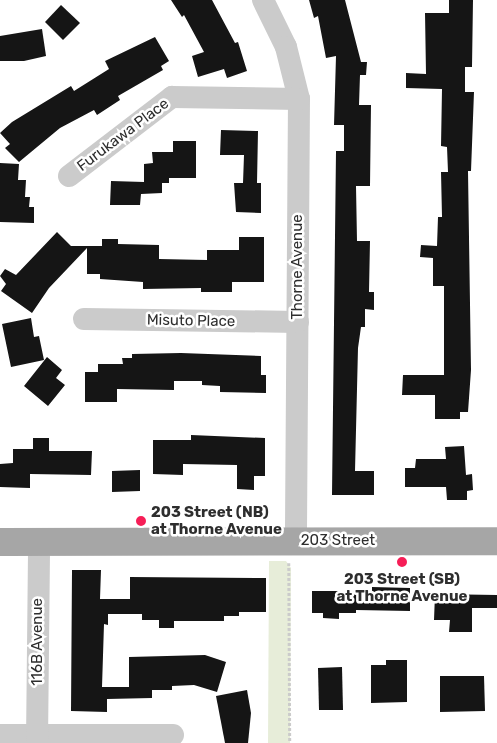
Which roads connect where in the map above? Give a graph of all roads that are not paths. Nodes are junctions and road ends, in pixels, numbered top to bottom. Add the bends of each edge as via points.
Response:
1 (263, 0) edge
2 (299, 99) junction
3 (69, 176) dead end
4 (84, 319) dead end
5 (298, 322) junction
6 (39, 541) junction
7 (497, 541) edge
8 (0, 542) edge
9 (293, 550) junction
10 (0, 735) edge
11 (173, 735) dead end
12 (37, 738) edge

1 - 2 street, Thorne Avenue via 286,47
2 - 3 street, Furukawa Place via 172,97
2 - 5 street, Thorne Avenue
4 - 5 street, Misuto Place
5 - 9 street, Thorne Avenue
6 - 8 main road, 203 Street
6 - 9 main road, 203 Street
6 - 12 street, 116B Avenue
7 - 9 main road, 203 Street
10 - 12 street
11 - 12 street

